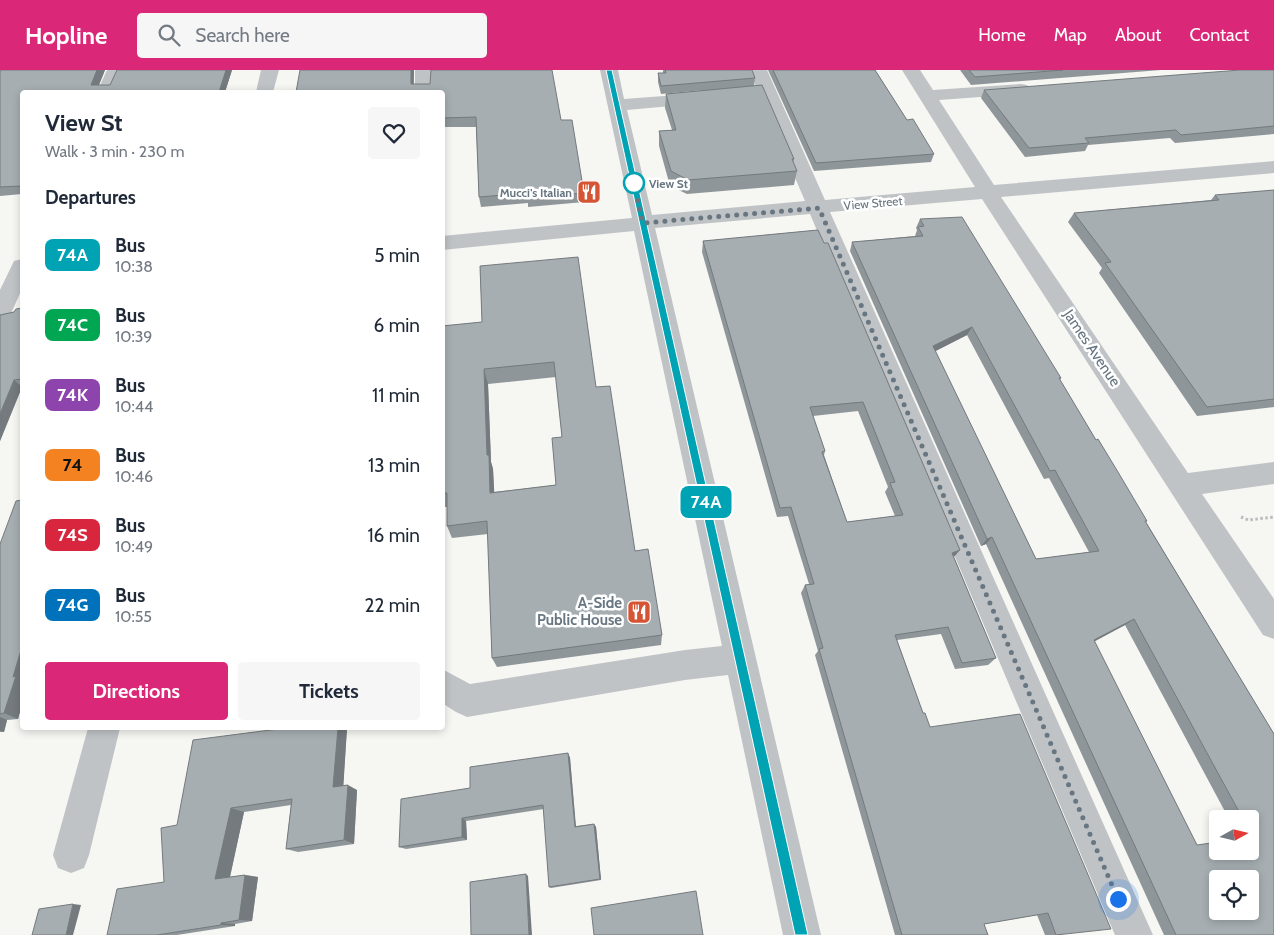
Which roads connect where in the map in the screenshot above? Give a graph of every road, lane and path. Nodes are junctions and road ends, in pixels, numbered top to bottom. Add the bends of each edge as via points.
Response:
1 (116, 70) edge
2 (270, 70) edge
3 (424, 70) edge
4 (609, 70) edge
5 (911, 70) edge
6 (758, 86) edge
7 (1033, 88) edge
8 (106, 90) edge
9 (265, 90) edge
10 (423, 90) edge
11 (928, 96) junction
12 (721, 97) edge
13 (617, 106) junction
14 (1274, 168) edge
15 (989, 192) junction
16 (819, 208) junction
17 (643, 223) junction
18 (445, 243) edge
19 (15, 276) edge
20 (0, 314) edge
21 (1274, 474) edge
22 (1182, 485) junction
23 (1240, 516) dead end
24 (1274, 517) edge
25 (1274, 625) edge
26 (741, 659) junction
27 (445, 686) edge
28 (103, 730) edge
29 (71, 855) dead end
30 (802, 935) edge
31 (1134, 935) edge

1 - 8 street
2 - 9 street
3 - 10 street
4 - 13 street
5 - 11 street, James Avenue
6 - 16 street
7 - 11 street
11 - 15 street, James Avenue
12 - 13 street
13 - 17 street
14 - 15 street, View Street
15 - 16 street, View Street
15 - 22 street, James Avenue
16 - 17 street, View Street
16 - 31 street
17 - 18 street, View Street
17 - 26 street
19 - 20 street
21 - 22 street
22 - 25 street, James Avenue
23 - 24 path via 1248,520
26 - 27 street via 467,701
26 - 30 street
28 - 29 street

